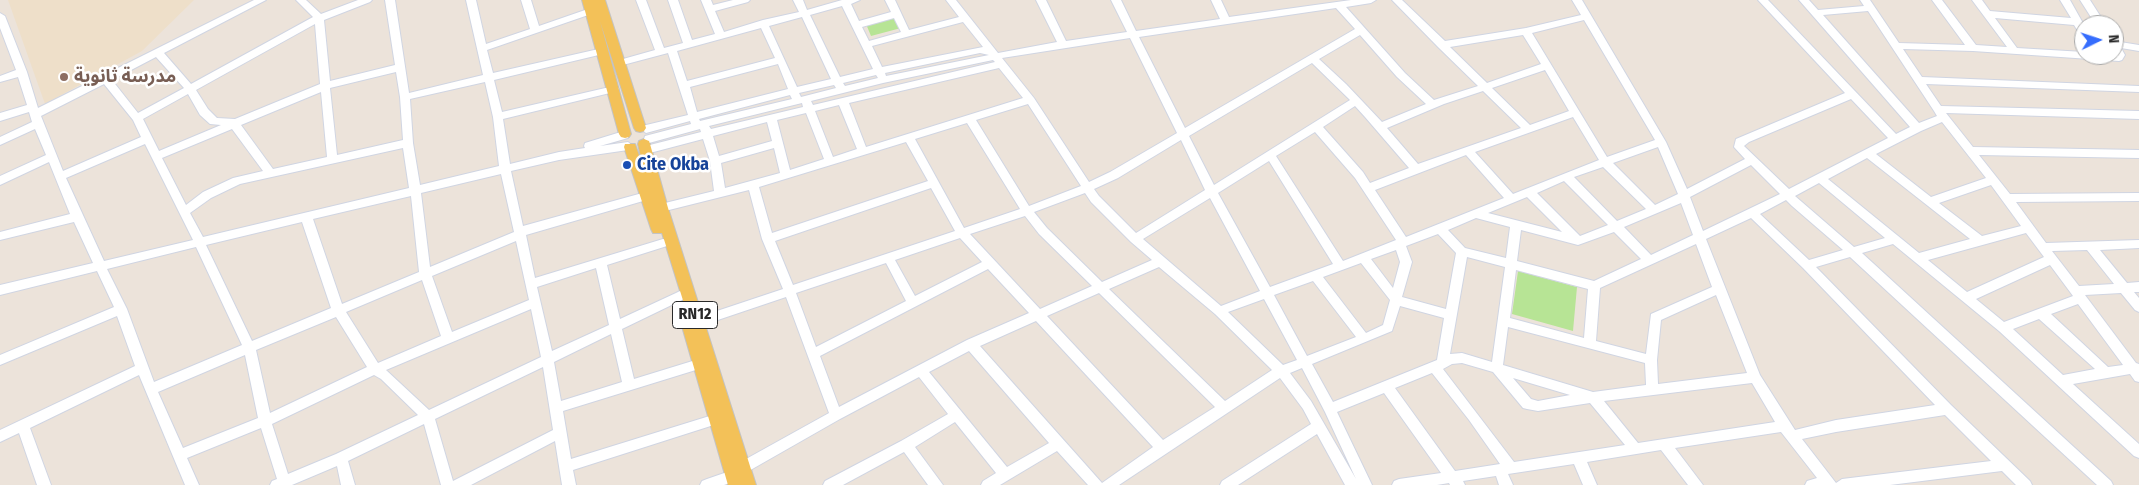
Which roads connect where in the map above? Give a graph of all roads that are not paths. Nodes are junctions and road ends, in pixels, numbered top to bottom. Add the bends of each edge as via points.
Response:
1 (261, 0) edge
2 (301, 0) edge
3 (367, 0) edge
4 (390, 0) edge
5 (470, 0) edge
6 (526, 0) edge
7 (599, 0) edge
8 (641, 0) edge
9 (673, 0) edge
10 (745, 0) edge
11 (798, 0) edge
12 (890, 0) edge
13 (951, 0) edge
14 (1041, 0) edge
15 (1116, 0) edge
16 (1216, 0) edge
17 (1371, 0) edge
18 (1397, 0) edge
19 (1578, 0) edge
20 (1763, 0) edge
21 (1804, 0) edge
22 (1937, 0) edge
23 (1977, 0) edge
24 (2065, 0) edge
25 (2085, 0) edge
26 (850, 1) edge
27 (1357, 1) edge
28 (1868, 4) edge
29 (707, 5) edge
30 (1339, 5) junction
31 (589, 6) edge
32 (804, 13) junction
33 (1816, 13) junction
34 (897, 14) junction
35 (1987, 14) junction
36 (2095, 15) edge
37 (0, 16) edge
38 (1588, 16) junction
39 (2074, 16) edge
40 (319, 18) junction
41 (965, 18) junction
42 (1226, 21) junction
43 (2074, 22) edge
44 (763, 24) junction
45 (856, 25) junction
46 (535, 29) junction
47 (1361, 30) junction
48 (1526, 31) junction
49 (906, 33) junction
50 (1132, 34) junction
51 (720, 35) junction
52 (4, 38) edge
53 (688, 43) junction
54 (1062, 43) junction
55 (865, 45) junction
56 (1442, 45) junction
57 (1896, 46) junction
58 (2124, 46) edge
59 (483, 48) junction
60 (671, 48) junction
61 (1973, 48) junction
62 (2139, 48) edge
63 (2014, 50) junction
64 (603, 51) junction
65 (660, 51) junction
66 (158, 53) junction
67 (2074, 54) edge
68 (995, 57) junction
69 (1313, 59) junction
70 (781, 60) junction
71 (618, 63) junction
72 (401, 66) junction
73 (1547, 66) junction
74 (22, 72) junction
75 (881, 76) junction
76 (490, 78) junction
77 (0, 79) edge
78 (106, 79) junction
79 (1919, 80) junction
80 (325, 86) junction
81 (684, 86) junction
82 (840, 86) junction
83 (1485, 88) junction
84 (190, 89) junction
85 (614, 89) junction
86 (2139, 89) edge
87 (1852, 94) junction
88 (405, 97) junction
89 (1030, 100) junction
90 (801, 101) junction
91 (1356, 101) junction
92 (843, 102) junction
93 (1433, 105) junction
94 (1574, 113) junction
95 (1941, 113) junction
96 (36, 115) junction
97 (2139, 115) edge
98 (498, 116) junction
99 (0, 117) edge
100 (137, 118) junction
101 (770, 118) junction
102 (969, 118) junction
103 (233, 122) junction
104 (700, 125) junction
105 (1316, 126) junction
106 (1381, 127) junction
107 (1917, 128) junction
108 (1528, 129) junction
109 (1184, 134) junction
110 (910, 137) junction
111 (147, 139) junction
112 (637, 139) junction
113 (1895, 139) junction
114 (0, 141) edge
115 (1661, 142) junction
116 (408, 143) junction
117 (778, 143) junction
118 (1468, 151) junction
119 (1971, 151) junction
120 (863, 152) junction
121 (1270, 154) junction
122 (1869, 154) junction
123 (2139, 154) edge
124 (52, 156) junction
125 (156, 156) junction
126 (332, 159) junction
127 (1752, 160) junction
128 (715, 161) junction
129 (830, 162) junction
130 (1605, 162) junction
131 (505, 168) junction
132 (1416, 169) junction
133 (270, 173) junction
134 (786, 174) junction
135 (61, 176) junction
136 (1566, 176) junction
137 (1821, 179) junction
138 (1993, 180) junction
139 (0, 181) edge
140 (933, 183) junction
141 (753, 185) junction
142 (1086, 188) junction
143 (1369, 188) junction
144 (1211, 190) junction
145 (416, 191) junction
146 (1528, 191) junction
147 (720, 194) junction
148 (1788, 194) junction
149 (646, 196) junction
150 (1684, 196) junction
151 (2139, 197) edge
152 (1511, 198) junction
153 (2007, 198) junction
154 (1931, 201) junction
155 (661, 208) junction
156 (1653, 210) junction
157 (1027, 211) junction
158 (184, 212) junction
159 (1475, 214) junction
160 (1752, 214) junction
161 (306, 216) junction
162 (77, 217) junction
163 (1516, 226) junction
164 (1615, 226) junction
165 (1440, 228) junction
166 (2028, 228) junction
167 (961, 232) junction
168 (519, 233) junction
169 (0, 236) edge
170 (1699, 236) junction
171 (1135, 238) junction
172 (768, 239) junction
173 (1896, 240) junction
174 (1979, 240) junction
175 (199, 241) junction
176 (1579, 241) junction
177 (663, 243) junction
178 (1400, 243) junction
179 (2139, 244) edge
180 (2090, 245) junction
181 (2043, 247) junction
182 (1462, 251) junction
183 (1853, 253) junction
184 (888, 257) junction
185 (1363, 258) junction
186 (1918, 258) junction
187 (2051, 259) junction
188 (1162, 261) junction
189 (1650, 261) junction
190 (988, 263) junction
191 (601, 264) junction
192 (1511, 264) junction
193 (100, 265) junction
194 (1806, 265) junction
195 (1340, 266) junction
196 (425, 274) junction
197 (1316, 276) junction
198 (531, 284) junction
199 (1101, 286) junction
200 (1594, 286) junction
201 (2139, 287) edge
202 (2124, 288) junction
203 (0, 290) edge
204 (789, 290) junction
205 (1719, 290) junction
206 (1266, 295) junction
207 (2077, 295) junction
208 (680, 296) junction
209 (1966, 298) junction
210 (1396, 300) junction
211 (912, 301) junction
212 (534, 303) junction
213 (2139, 307) edge
214 (121, 309) junction
215 (338, 310) junction
216 (1219, 311) junction
217 (1036, 314) junction
218 (2041, 314) junction
219 (1450, 315) junction
220 (697, 322) junction
221 (1503, 322) junction
222 (615, 328) junction
223 (2003, 328) junction
224 (448, 339) junction
225 (1364, 339) junction
226 (971, 344) junction
227 (1590, 345) junction
228 (250, 349) junction
229 (813, 354) junction
230 (0, 360) edge
231 (548, 360) junction
232 (1651, 360) junction
233 (1302, 362) junction
234 (699, 364) junction
235 (1438, 366) junction
236 (142, 368) junction
237 (1497, 368) junction
238 (375, 370) junction
239 (921, 371) junction
240 (1281, 371) junction
241 (2137, 371) edge
242 (2106, 372) junction
243 (1755, 377) junction
244 (2060, 381) junction
245 (629, 386) junction
246 (1387, 387) junction
247 (151, 389) junction
248 (1652, 389) junction
249 (1593, 397) junction
250 (555, 408) junction
251 (1224, 408) junction
252 (1330, 409) junction
253 (1947, 409) junction
254 (836, 415) junction
255 (957, 415) junction
256 (428, 417) junction
257 (716, 419) junction
258 (265, 420) junction
259 (23, 425) junction
260 (1319, 426) junction
261 (1787, 431) junction
262 (560, 433) junction
263 (0, 436) edge
264 (1058, 444) junction
265 (1664, 444) junction
266 (906, 445) junction
267 (1162, 448) junction
268 (1635, 448) junction
269 (2139, 452) edge
270 (179, 455) junction
271 (1578, 457) junction
272 (341, 458) junction
273 (2004, 465) junction
274 (566, 466) junction
275 (1504, 468) junction
276 (1005, 474) junction
277 (737, 476) edge
278 (1454, 481) edge
279 (280, 483) edge
280 (1830, 483) edge
281 (44, 485) edge
282 (192, 485) edge
283 (348, 485) edge
284 (448, 485) edge
285 (458, 485) edge
286 (569, 485) edge
287 (707, 485) edge
288 (748, 485) edge
289 (830, 485) edge
290 (936, 485) edge
291 (988, 485) edge
292 (1097, 485) edge
293 (1108, 485) edge
294 (1227, 485) edge
295 (1352, 485) edge
296 (1366, 485) edge
297 (1399, 485) edge
298 (1506, 485) edge
299 (1590, 485) edge
300 (1696, 485) edge
301 (1812, 485) edge
302 (1842, 485) edge
303 (2025, 485) edge
304 (2106, 485) edge

1 - 66 street
2 - 40 street
3 - 40 street
4 - 72 street
5 - 59 street
6 - 46 street
7 - 71 main road, RN12
8 - 65 street
9 - 53 street
10 - 29 street
11 - 32 street
12 - 34 street
13 - 41 street
14 - 54 street
15 - 50 street
16 - 42 street
17 - 27 street
18 - 56 street
19 - 38 street
20 - 87 street
21 - 33 street
22 - 61 street
23 - 35 street
24 - 39 street
25 - 36 street
26 - 32 street
26 - 45 street
27 - 30 street
28 - 33 street
28 - 57 street
29 - 51 street
30 - 42 street
30 - 47 street
31 - 46 street
31 - 64 main road, RN12
32 - 44 street
32 - 82 street
33 - 107 street
34 - 45 street
34 - 49 street
35 - 43 street
35 - 63 street
37 - 52 street
38 - 48 street
38 - 115 street
40 - 80 street
40 - 84 street
41 - 49 street
41 - 68 street
42 - 50 street
44 - 51 street
44 - 70 street
45 - 55 street
46 - 59 street
47 - 69 street
47 - 93 street via 1401,76
48 - 56 street
48 - 73 street
49 - 55 street
50 - 54 street
50 - 109 street
51 - 53 street
52 - 74 street
53 - 60 street
54 - 68 street
55 - 75 street
56 - 83 street
57 - 61 street
57 - 79 street
58 - 62 street
59 - 76 street
60 - 65 street
60 - 81 street
61 - 63 street
63 - 67 street
64 - 76 street
64 - 85 main road, RN12
65 - 71 street
66 - 78 street
66 - 84 street
68 - 75 street
68 - 89 street
68 - 92 street
69 - 91 street
69 - 109 street
70 - 81 street
70 - 90 street
71 - 112 main road, RN12
72 - 80 street
72 - 88 street
73 - 83 street
73 - 94 street
74 - 77 street
74 - 96 street
75 - 82 street
76 - 88 street
76 - 98 street
78 - 96 street
78 - 100 street
79 - 86 street
79 - 95 street
80 - 103 street
80 - 126 street
81 - 104 street
82 - 90 street
82 - 90 street
83 - 93 street
83 - 108 street
84 - 100 street
84 - 103 street via 204,112 214,121
85 - 98 street
85 - 112 main road, RN12
87 - 113 street
87 - 127 street via 1742,140 1739,147
88 - 116 street
89 - 102 street
89 - 142 street
90 - 92 street
90 - 101 street
90 - 104 street
90 - 129 street
91 - 105 street
91 - 106 street
92 - 120 street
93 - 106 street
94 - 108 street
94 - 130 street
95 - 97 street
95 - 107 street
95 - 119 street
96 - 99 street
96 - 114 street
96 - 124 street
98 - 131 street
100 - 111 street
101 - 104 street
101 - 117 street
102 - 110 street
102 - 157 street
103 - 125 street
103 - 133 street
104 - 112 street
104 - 112 street
104 - 128 street
105 - 121 street
105 - 143 street
106 - 132 street
107 - 113 street
108 - 118 street
109 - 142 street
109 - 144 street
110 - 120 street
110 - 140 street
111 - 125 street
111 - 135 street
112 - 131 street
112 - 149 main road, RN12
112 - 155 main road, RN12
113 - 122 street
115 - 130 street
115 - 150 street
116 - 126 street
116 - 145 street
117 - 128 street
117 - 134 street
118 - 132 street
118 - 152 street
119 - 123 street
119 - 138 street
120 - 129 street
121 - 144 street
121 - 195 street
122 - 137 street
122 - 154 street
124 - 135 street
124 - 139 street
125 - 158 street
126 - 133 street
127 - 148 street
127 - 150 street
128 - 147 street
129 - 134 street
130 - 136 street
130 - 156 street
131 - 145 street
131 - 168 street
132 - 143 street
133 - 158 street via 225,186 206,195
134 - 141 street
135 - 162 street
136 - 146 street
136 - 164 street
137 - 148 street
137 - 173 street
138 - 153 street
138 - 154 street
140 - 167 street
140 - 172 street
141 - 147 street
141 - 172 street
142 - 157 street
142 - 171 street
143 - 178 street
144 - 171 street
144 - 206 street
145 - 161 street
145 - 196 street
146 - 152 street
146 - 176 street
147 - 155 street
148 - 160 street
148 - 183 street
149 - 168 street
149 - 177 main road, RN12
150 - 156 street
150 - 170 street
151 - 153 street
152 - 159 street
153 - 166 street
154 - 174 street
155 - 220 main road, RN12
156 - 164 street
157 - 167 street
157 - 199 street
158 - 175 street
159 - 163 street
159 - 165 street
160 - 170 street
160 - 194 street
161 - 175 street
161 - 215 street
162 - 169 street
162 - 193 street
163 - 176 street
163 - 192 street
164 - 176 street
164 - 189 street
165 - 178 street
165 - 182 street
166 - 174 street
166 - 181 street
167 - 184 street
167 - 190 street
168 - 196 street
168 - 198 street
170 - 189 street
170 - 205 street
171 - 188 street
172 - 204 street
173 - 183 street
173 - 186 street
174 - 186 street
175 - 193 street
175 - 228 street
177 - 191 street
177 - 208 main road, RN12
178 - 185 street
178 - 210 street via 1406,262
179 - 180 street
180 - 181 street
180 - 202 street
181 - 187 street
182 - 192 street
182 - 219 street
183 - 194 street
183 - 304 street
184 - 204 street
184 - 211 street
185 - 195 street
185 - 210 street
186 - 209 street
187 - 207 street
187 - 209 street
188 - 199 street
188 - 216 street
189 - 200 street
190 - 211 street
190 - 217 street
191 - 198 street
191 - 222 street
192 - 200 street
192 - 221 street
193 - 203 street
193 - 214 street
194 - 253 street
195 - 197 street
196 - 215 street
196 - 224 street
197 - 206 street
197 - 225 street
198 - 212 street
199 - 217 street
199 - 251 street
200 - 227 street
201 - 202 street
202 - 207 street
202 - 213 street
204 - 220 street
204 - 229 street
205 - 232 street via 1655,317
205 - 243 street
206 - 216 street
206 - 233 street
207 - 218 street
207 - 241 street
208 - 222 street
208 - 234 main road, RN12
209 - 223 street
210 - 219 street
210 - 225 street via 1388,328
211 - 229 street
212 - 224 street
212 - 231 street
214 - 230 street
214 - 236 street
215 - 228 street
215 - 238 street
216 - 240 street
217 - 226 street
217 - 267 street
218 - 223 street
218 - 242 street
219 - 235 street
220 - 277 main road, RN12
221 - 227 street
221 - 237 street
222 - 231 street
222 - 245 street
223 - 244 street
224 - 238 street
225 - 233 street
226 - 239 street
226 - 264 street
227 - 232 street
228 - 247 street
228 - 258 street
229 - 254 street
231 - 250 street
231 - 256 street
232 - 248 street
233 - 240 street
233 - 252 street
234 - 245 street
234 - 257 main road, RN12
235 - 237 street via 1455,357
235 - 246 street
235 - 275 street via 1478,422
236 - 247 street
236 - 259 street
237 - 249 street
237 - 249 street via 1527,404 1538,406
238 - 256 street via 385,375
238 - 258 street
239 - 254 street
239 - 255 street
240 - 251 street
240 - 260 street
241 - 242 street
242 - 244 street
243 - 248 street
243 - 261 street
244 - 269 street
245 - 250 street
246 - 252 street
246 - 278 street
247 - 270 street
248 - 249 street
249 - 268 street
250 - 262 street
251 - 267 street
252 - 296 street
253 - 261 street
253 - 273 street
254 - 277 street
255 - 266 street
255 - 276 street
256 - 272 street
256 - 284 street
257 - 274 street
257 - 277 main road, RN12
258 - 270 street
258 - 279 street
259 - 263 street
259 - 281 street
260 - 294 street
260 - 295 street
261 - 265 street
261 - 280 street
262 - 274 street
262 - 285 street
264 - 276 street
264 - 292 street
265 - 268 street
265 - 300 street
266 - 289 street
266 - 290 street
267 - 293 street
268 - 271 street
270 - 282 street
271 - 275 street
271 - 299 street
272 - 279 street
272 - 283 street
273 - 302 street
273 - 303 street
274 - 286 street
275 - 278 street
275 - 298 street
276 - 291 street
277 - 287 street
277 - 288 main road, RN12
278 - 297 street
280 - 301 street

